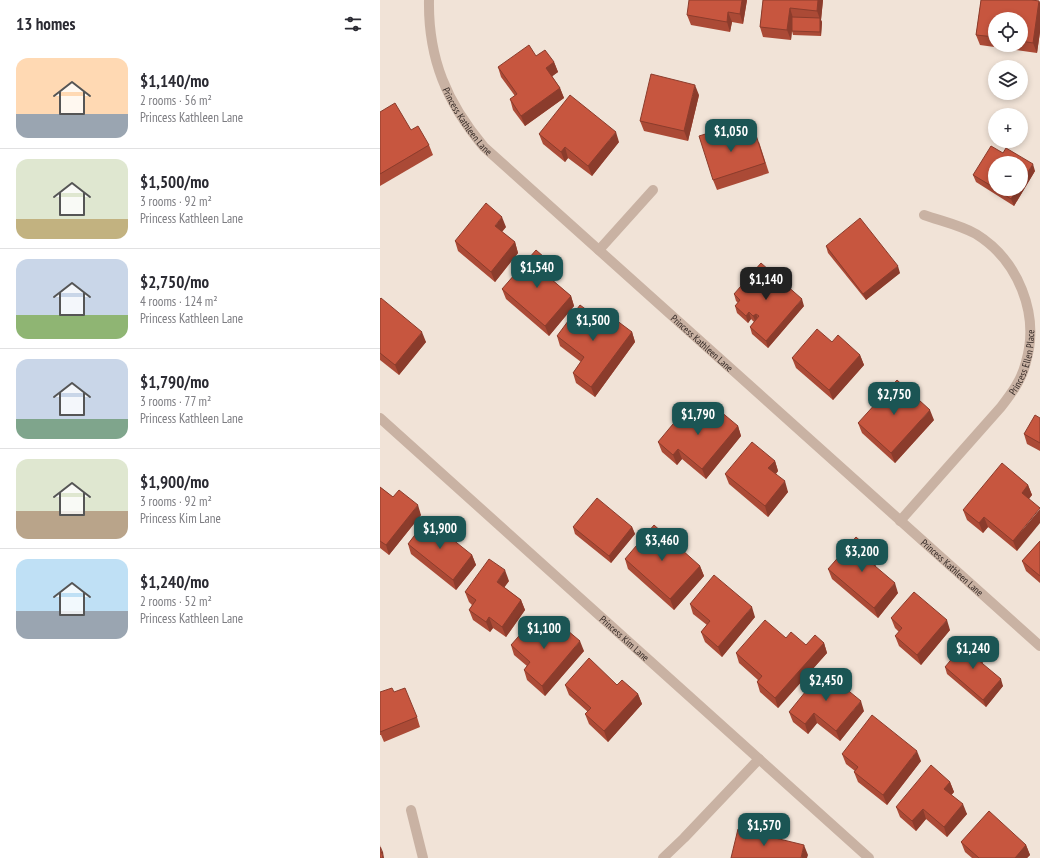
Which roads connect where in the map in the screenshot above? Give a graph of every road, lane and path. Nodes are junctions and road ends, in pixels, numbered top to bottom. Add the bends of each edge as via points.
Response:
1 (429, 0) edge
2 (653, 190) dead end
3 (924, 215) dead end
4 (599, 250) junction
5 (380, 418) edge
6 (900, 521) junction
7 (1040, 646) edge
8 (759, 759) junction
9 (411, 810) dead end
10 (423, 858) edge
11 (663, 858) edge
12 (869, 858) edge

1 - 4 street, Princess Kathleen Lane via 430,30 436,59 453,104 464,121 496,159
2 - 4 street
3 - 6 street, Princess Ellen Place via 974,233 1003,258 1019,281 1024,294 1031,338 1026,363 1010,395
4 - 6 street, Princess Kathleen Lane
5 - 8 street, Princess Kim Lane
6 - 7 street, Princess Kathleen Lane
8 - 11 street
8 - 12 street, Princess Kim Lane
9 - 10 street

